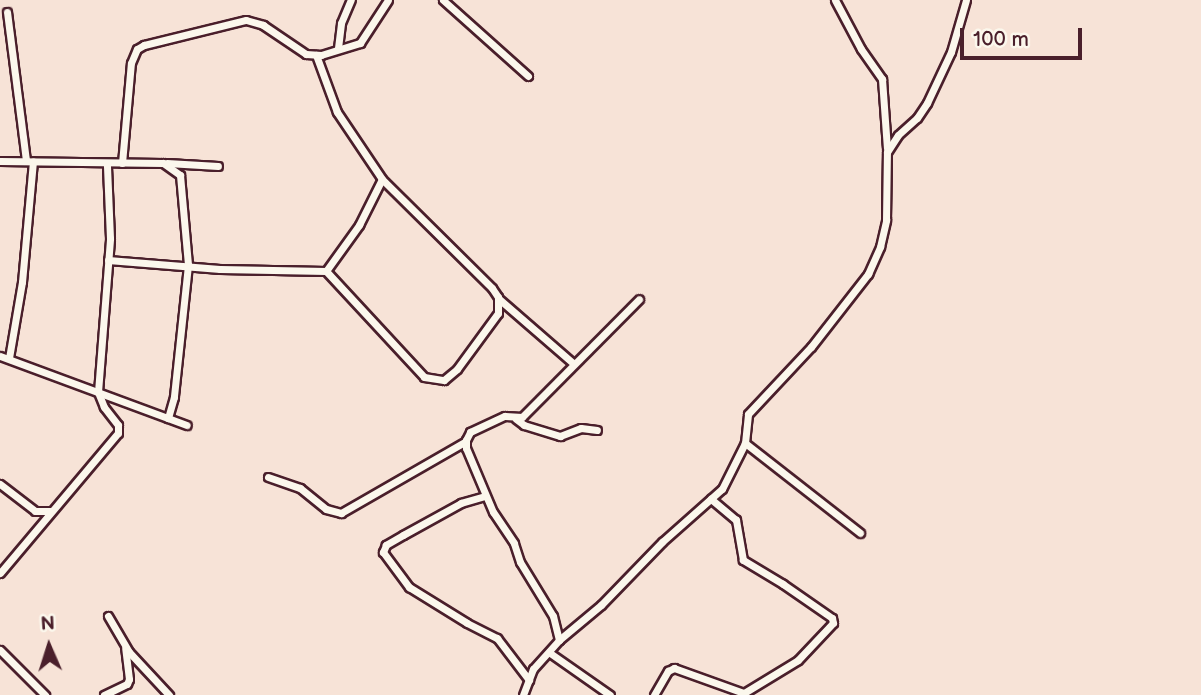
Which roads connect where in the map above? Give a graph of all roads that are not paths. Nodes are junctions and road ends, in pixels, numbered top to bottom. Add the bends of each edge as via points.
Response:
1 (351, 0) edge
2 (388, 0) edge
3 (443, 0) edge
4 (835, 0) edge
5 (966, 0) edge
6 (7, 12) dead end
7 (338, 48) junction
8 (316, 55) junction
9 (528, 76) dead end
10 (887, 152) junction
11 (0, 161) edge
12 (29, 161) junction
13 (122, 163) junction
14 (163, 163) junction
15 (107, 165) junction
16 (218, 166) dead end
17 (382, 179) junction
18 (108, 260) junction
19 (188, 265) junction
20 (326, 271) junction
21 (498, 299) junction
22 (639, 299) dead end
23 (0, 355) edge
24 (9, 358) junction
25 (573, 364) junction
26 (98, 392) junction
27 (168, 418) junction
28 (516, 419) junction
29 (187, 425) dead end
30 (597, 430) dead end
31 (466, 441) junction
32 (745, 443) junction
33 (268, 477) dead end
34 (0, 484) edge
35 (485, 496) junction
36 (711, 499) junction
37 (50, 511) junction
38 (860, 533) dead end
39 (0, 573) edge
40 (108, 616) dead end
41 (559, 640) junction
42 (124, 644) junction
43 (0, 650) edge
44 (550, 653) junction
45 (528, 680) junction
46 (45, 695) edge
47 (104, 695) edge
48 (169, 695) edge
49 (523, 695) edge
50 (610, 695) edge
51 (654, 695) edge

1 - 7 street via 341,23
2 - 7 street via 362,40
3 - 9 street
4 - 10 street via 881,79
5 - 10 street via 951,52 932,92 917,118
6 - 12 street
7 - 8 street
8 - 13 street via 306,54 263,25 246,20 144,45 131,63
8 - 17 street via 337,112
10 - 32 street via 886,220 875,260 855,294 811,347 757,402 745,423
11 - 12 street
12 - 15 street
12 - 24 street via 22,282
13 - 14 street
13 - 15 street
14 - 16 street
14 - 19 street via 177,170 183,181
15 - 18 street
17 - 20 street via 359,225
17 - 21 street
18 - 19 street
18 - 26 street
19 - 20 street
19 - 27 street
20 - 21 street via 424,377 437,381 457,369 482,338 498,313
21 - 25 street
22 - 25 street
23 - 24 street
24 - 26 street
25 - 28 street
26 - 27 street
26 - 37 street via 118,425 118,433
27 - 29 street
28 - 30 street via 559,436 581,428
28 - 31 street via 505,416 470,432
31 - 33 street via 347,512 333,513 300,488
31 - 35 street
32 - 36 street via 727,481
32 - 38 street
34 - 37 street via 34,511
35 - 41 street via 553,615
35 - 45 street via 461,503 386,545 383,552 409,587 498,638
36 - 41 street
36 - 51 street via 736,520 743,560 832,618 833,623 797,660 744,693 674,668
37 - 39 street
40 - 42 street
41 - 44 street
42 - 47 street via 129,679
42 - 48 street
43 - 46 street
44 - 45 street
44 - 50 street
45 - 49 street

